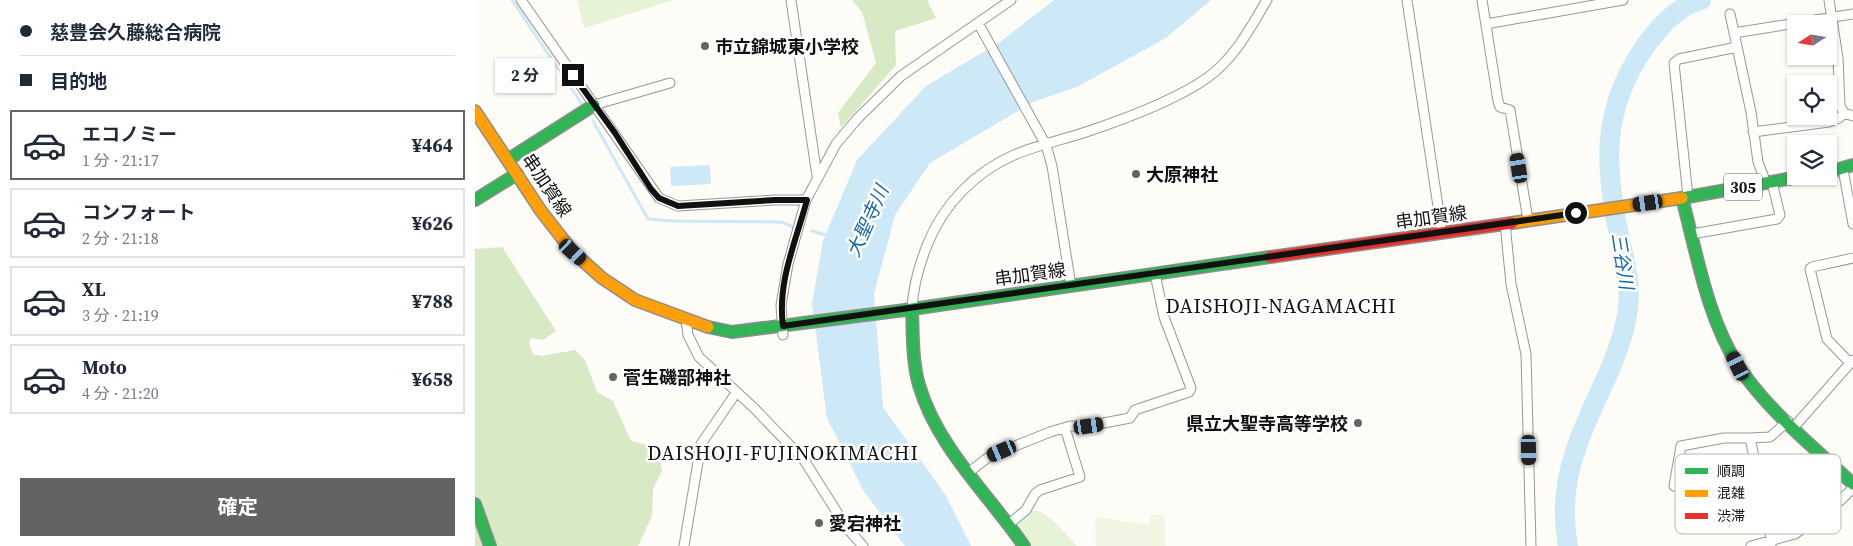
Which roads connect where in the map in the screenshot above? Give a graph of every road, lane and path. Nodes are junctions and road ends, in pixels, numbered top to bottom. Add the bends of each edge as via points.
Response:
1 (521, 0) edge
2 (791, 0) edge
3 (1011, 0) edge
4 (1267, 0) edge
5 (1407, 0) edge
6 (1482, 0) edge
7 (1623, 0) edge
8 (1829, 0) edge
9 (1730, 14) dead end
10 (1853, 14) edge
11 (1833, 15) edge
12 (1837, 16) edge
13 (978, 23) junction
14 (1486, 24) junction
15 (1787, 24) edge
16 (1734, 33) junction
17 (1737, 47) junction
18 (1837, 65) edge
19 (670, 82) dead end
20 (594, 105) junction
21 (475, 111) edge
22 (1848, 114) edge
23 (1753, 132) junction
24 (1047, 145) junction
25 (509, 159) junction
26 (1848, 167) edge
27 (517, 174) junction
28 (817, 176) junction
29 (1787, 179) edge
30 (1769, 183) junction
31 (1685, 198) junction
32 (475, 200) edge
33 (807, 200) junction
34 (1528, 220) junction
35 (1505, 223) junction
36 (1853, 224) edge
37 (1442, 233) junction
38 (1692, 234) junction
39 (1853, 258) edge
40 (1155, 274) junction
41 (1071, 286) junction
42 (909, 309) junction
43 (686, 320) junction
44 (785, 328) junction
45 (1852, 362) edge
46 (736, 393) junction
47 (1791, 424) junction
48 (1065, 428) junction
49 (1750, 438) junction
50 (1680, 454) edge
51 (1753, 454) edge
52 (1822, 454) edge
53 (969, 472) junction
54 (1841, 472) edge
55 (1675, 480) edge
56 (1853, 484) edge
57 (1674, 486) dead end
58 (1853, 488) edge
59 (1841, 500) edge
60 (475, 504) edge
61 (1009, 524) junction
62 (1770, 534) edge
63 (1795, 534) edge
64 (1772, 542) junction
65 (490, 546) edge
66 (684, 546) edge
67 (863, 546) edge
68 (1024, 546) edge
69 (1531, 546) edge
70 (1751, 546) edge

1 - 20 street
2 - 28 street
3 - 13 street
4 - 24 street via 1227,62 1207,78 1152,106
5 - 37 street
6 - 14 street
7 - 14 street
8 - 11 street
9 - 16 street
10 - 12 street
13 - 24 street
13 - 28 street via 901,76 836,144
14 - 34 street via 1498,102 1500,108 1510,110
15 - 16 street
16 - 17 street
17 - 23 street
17 - 31 street via 1679,59 1674,63
18 - 22 street via 1840,106
19 - 20 street
20 - 25 main road
20 - 33 street via 651,189 668,204
21 - 25 main road, 串加賀線
22 - 23 street via 1829,122
23 - 30 street via 1758,162
24 - 41 street
24 - 42 street via 1014,155 992,167 969,184 944,212 919,266
25 - 27 main road, 串加賀線
26 - 36 street
27 - 32 main road
27 - 43 main road, 串加賀線 via 573,252 602,278 635,300
28 - 33 street
29 - 30 main road, 305
30 - 31 main road, 305
30 - 38 street via 1780,215 1777,219
31 - 34 main road, 串加賀線
31 - 38 main road
33 - 44 street via 783,285 781,305
34 - 35 main road, 串加賀線
35 - 37 main road, 串加賀線
35 - 69 street via 1511,284 1526,354
37 - 40 main road, 串加賀線
38 - 47 main road via 1716,314 1738,366
39 - 45 street via 1810,269 1827,339
40 - 41 main road, 串加賀線
40 - 48 street via 1159,299 1191,388 1189,392 1135,410 1130,418
41 - 42 main road, 串加賀線
42 - 44 main road, 串加賀線
42 - 53 main road via 922,396 933,419
43 - 44 main road, 串加賀線 via 732,332
43 - 46 street via 688,335 699,357
45 - 47 street
46 - 66 street via 701,444
46 - 67 street via 805,460 847,528
47 - 49 street via 1770,437
47 - 52 main road
48 - 53 street via 990,456
48 - 61 street via 1080,477 1040,490 1026,510
49 - 50 street via 1724,438 1681,446
49 - 51 street
53 - 61 main road
54 - 56 main road
55 - 57 street
58 - 59 street
60 - 65 main road
61 - 68 main road
62 - 64 street
63 - 64 street
64 - 70 street

